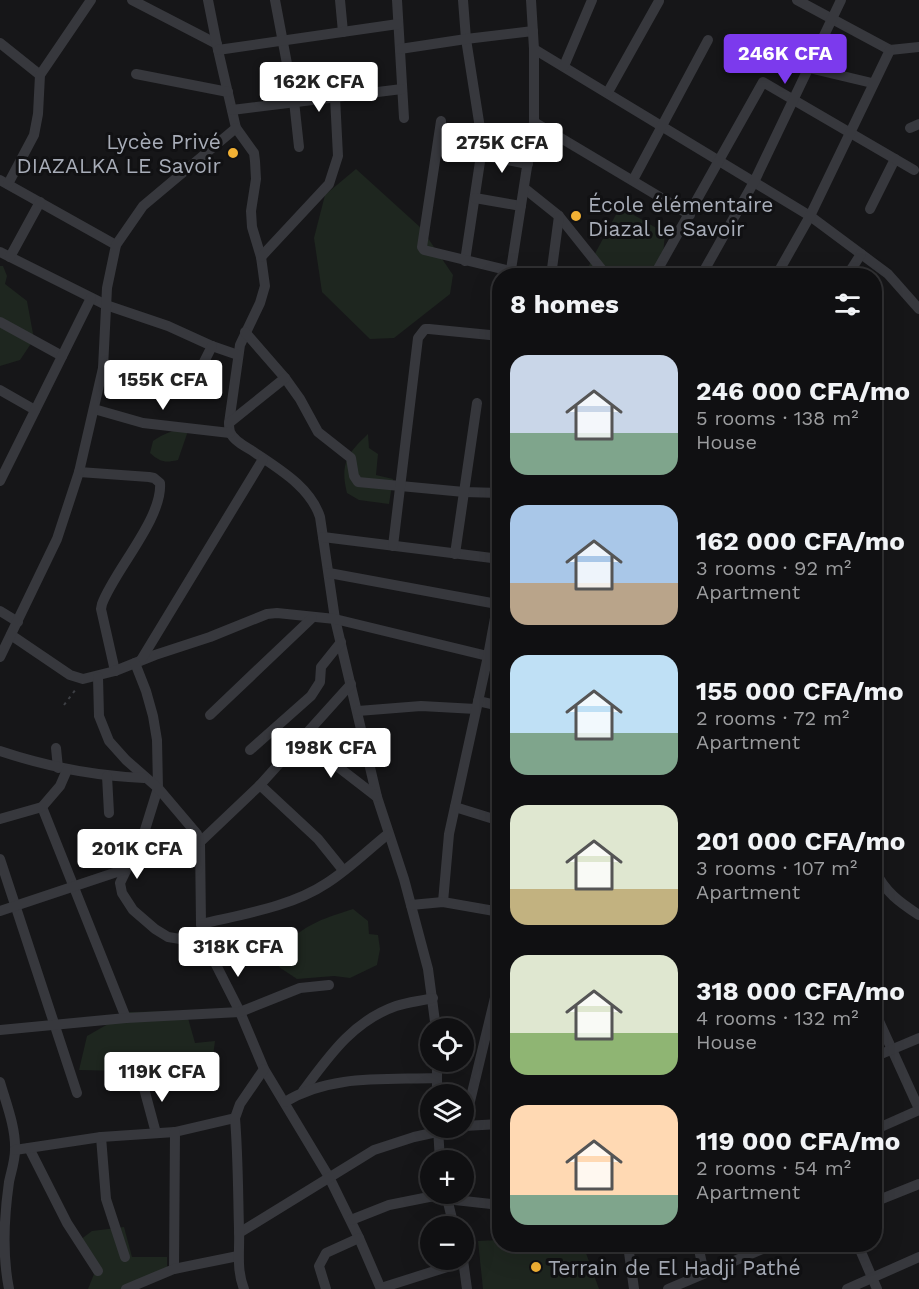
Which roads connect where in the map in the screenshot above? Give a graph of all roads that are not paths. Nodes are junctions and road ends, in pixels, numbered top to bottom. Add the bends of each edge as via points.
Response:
1 (91, 0) edge
2 (132, 0) edge
3 (208, 0) edge
4 (275, 0) edge
5 (340, 0) edge
6 (397, 0) edge
7 (463, 0) edge
8 (531, 0) edge
9 (592, 0) edge
10 (797, 0) edge
11 (841, 0) edge
12 (659, 1) edge
13 (831, 19) junction
14 (398, 24) junction
15 (533, 31) junction
16 (343, 32) junction
17 (466, 39) junction
18 (283, 40) junction
19 (708, 40) dead end
20 (0, 43) edge
21 (217, 46) junction
22 (919, 47) edge
23 (534, 49) junction
24 (399, 50) junction
25 (890, 50) junction
26 (564, 66) junction
27 (809, 68) junction
28 (136, 74) dead end
29 (40, 75) junction
30 (872, 83) junction
31 (402, 89) junction
32 (228, 92) junction
33 (608, 92) junction
34 (335, 97) junction
35 (794, 100) junction
36 (294, 101) junction
37 (232, 110) junction
38 (404, 118) dead end
39 (441, 121) dead end
40 (534, 122) junction
41 (663, 126) junction
42 (236, 128) junction
43 (849, 132) junction
44 (298, 147) dead end
45 (481, 155) junction
46 (896, 159) junction
47 (719, 161) junction
48 (528, 164) junction
49 (914, 170) dead end
50 (633, 180) junction
51 (4, 182) edge
52 (754, 182) junction
53 (524, 188) junction
54 (475, 198) junction
55 (40, 202) junction
56 (521, 206) junction
57 (870, 209) dead end
58 (690, 215) junction
59 (559, 216) junction
60 (810, 216) junction
61 (116, 245) junction
62 (861, 254) junction
63 (5, 255) edge
64 (261, 257) junction
65 (465, 261) junction
66 (511, 268) edge
67 (552, 268) edge
68 (601, 268) edge
69 (659, 268) edge
70 (706, 268) edge
71 (781, 268) edge
72 (852, 268) edge
73 (880, 268) edge
74 (492, 269) edge
75 (882, 270) edge
76 (91, 298) junction
77 (106, 305) junction
78 (919, 309) edge
79 (0, 322) edge
80 (245, 332) junction
81 (492, 335) edge
82 (212, 346) junction
83 (238, 355) junction
84 (62, 356) junction
85 (103, 368) junction
86 (285, 378) junction
87 (0, 390) edge
88 (477, 402) dead end
89 (94, 408) junction
90 (35, 410) junction
91 (230, 428) junction
92 (263, 459) junction
93 (4, 465) edge
94 (79, 472) junction
95 (0, 481) edge
96 (400, 486) junction
97 (464, 492) junction
98 (492, 493) edge
99 (323, 537) junction
100 (393, 546) junction
101 (455, 554) junction
102 (492, 558) edge
103 (329, 573) junction
104 (492, 607) edge
105 (0, 611) edge
106 (312, 618) junction
107 (335, 619) junction
108 (18, 622) junction
109 (11, 635) junction
110 (492, 637) edge
111 (341, 642) junction
112 (488, 656) junction
113 (0, 657) edge
114 (492, 657) edge
115 (138, 662) junction
116 (115, 671) junction
117 (98, 677) junction
118 (351, 684) junction
119 (477, 705) junction
120 (492, 706) edge
121 (358, 711) junction
122 (210, 715) dead end
123 (302, 739) junction
124 (56, 748) dead end
125 (250, 750) dead end
126 (0, 751) edge
127 (63, 769) junction
128 (107, 776) junction
129 (144, 778) junction
130 (260, 785) junction
131 (158, 788) junction
132 (377, 797) junction
133 (42, 807) junction
134 (454, 807) junction
135 (109, 813) dead end
136 (0, 819) edge
137 (492, 819) edge
138 (388, 834) junction
139 (200, 842) junction
140 (0, 859) edge
141 (126, 869) junction
142 (343, 870) junction
143 (882, 882) edge
144 (74, 886) junction
145 (443, 902) junction
146 (411, 905) junction
147 (15, 906) junction
148 (0, 911) edge
149 (492, 911) edge
150 (919, 915) edge
151 (201, 924) junction
152 (205, 943) junction
153 (329, 985) dead end
154 (433, 998) junction
155 (492, 1010) edge
156 (240, 1012) junction
157 (126, 1018) junction
158 (435, 1018) edge
159 (54, 1024) junction
160 (882, 1028) edge
161 (0, 1030) edge
162 (919, 1038) edge
163 (892, 1050) junction
164 (882, 1054) edge
165 (264, 1069) junction
166 (437, 1072) edge
167 (437, 1078) junction
168 (142, 1081) dead end
169 (0, 1082) edge
170 (437, 1084) edge
171 (474, 1085) edge
172 (303, 1091) junction
173 (76, 1093) dead end
174 (285, 1102) junction
175 (919, 1109) edge
176 (235, 1118) junction
177 (492, 1124) edge
178 (474, 1125) edge
179 (882, 1126) edge
180 (175, 1132) junction
181 (156, 1133) junction
182 (420, 1135) edge
183 (101, 1137) junction
184 (29, 1148) junction
185 (15, 1150) junction
186 (329, 1177) junction
187 (919, 1184) edge
188 (882, 1199) edge
189 (420, 1200) edge
190 (474, 1201) edge
191 (492, 1204) edge
192 (351, 1220) junction
193 (239, 1233) junction
194 (359, 1238) junction
195 (2, 1247) edge
196 (629, 1252) edge
197 (700, 1252) edge
198 (755, 1252) edge
199 (861, 1252) edge
200 (238, 1256) junction
201 (125, 1257) dead end
202 (919, 1257) edge
203 (174, 1269) junction
204 (98, 1270) dead end
205 (437, 1270) edge
206 (464, 1270) edge
207 (704, 1273) junction
208 (872, 1278) junction
209 (9, 1289) edge
210 (126, 1289) edge
211 (244, 1289) edge
212 (326, 1289) edge
213 (381, 1289) edge
214 (467, 1289) edge
215 (634, 1289) edge
216 (668, 1289) edge
217 (847, 1289) edge
218 (877, 1289) edge

1 - 29 street
2 - 21 street
3 - 21 street
4 - 18 street
5 - 16 street
6 - 14 street
7 - 17 street
8 - 15 street
9 - 26 street
10 - 13 street
11 - 13 street
12 - 33 street
13 - 25 street
13 - 27 street
14 - 16 street
14 - 24 street
15 - 17 street
15 - 23 street
16 - 18 street
17 - 24 street
17 - 45 street via 480,122
18 - 21 street
18 - 36 street
19 - 41 street
20 - 29 street
21 - 32 street
22 - 25 street
23 - 26 street
23 - 40 street
24 - 31 street
25 - 30 street
26 - 33 street
27 - 30 street
27 - 35 street
28 - 32 street
29 - 51 street via 34,135
30 - 43 street
31 - 34 street
31 - 38 street
32 - 37 street
33 - 41 street
34 - 36 street
34 - 64 street via 338,156 329,184
35 - 43 street
35 - 47 street via 763,82
35 - 52 street
36 - 37 street
36 - 44 street
37 - 42 street
39 - 65 street via 422,244 424,250
40 - 48 street
40 - 50 street
41 - 47 street
41 - 50 street
42 - 61 street via 143,206
42 - 64 street via 254,153 252,227
43 - 46 street
43 - 60 street
45 - 48 street
45 - 54 street
46 - 49 street
46 - 57 street
47 - 52 street
47 - 58 street
48 - 53 street
50 - 58 street
51 - 55 street
52 - 60 street
52 - 70 street
53 - 56 street
53 - 59 street
54 - 56 street
54 - 65 street
55 - 61 street
55 - 63 street
56 - 66 street
58 - 69 street
59 - 67 street
59 - 68 street
60 - 62 street
60 - 71 street
61 - 77 street
62 - 72 street
62 - 73 street
63 - 76 street
64 - 80 street via 264,294
65 - 74 street
75 - 78 street
76 - 77 street
76 - 84 street
77 - 82 street
77 - 85 street
79 - 84 street
80 - 83 street
80 - 86 street
81 - 96 street via 429,329 421,333
82 - 83 street
82 - 85 street via 195,372 161,366
83 - 91 street
84 - 90 street
85 - 89 street
86 - 91 street
86 - 96 street via 318,432 351,458 358,482
87 - 90 street
88 - 97 street
89 - 91 street via 143,423
89 - 94 street
90 - 93 street
91 - 92 street via 240,443
92 - 99 street via 309,495 316,506
92 - 115 street
93 - 95 street
94 - 108 street via 57,539
94 - 116 street via 149,477 160,483 151,516 102,604
96 - 97 street
96 - 100 street
97 - 98 street
97 - 101 street
99 - 100 street
99 - 103 street
100 - 101 street
101 - 102 street
103 - 104 street
103 - 107 street
105 - 108 street
106 - 107 street
106 - 115 street via 267,614
106 - 122 street
107 - 111 street
107 - 112 street
108 - 109 street
109 - 113 street
109 - 117 street via 70,675 83,679
110 - 112 street
111 - 118 street
111 - 125 street via 324,660 320,682 311,696
112 - 114 street
112 - 119 street
115 - 116 street
115 - 131 street via 157,740
116 - 117 street
117 - 129 street via 99,717 104,731 116,750
118 - 121 street
118 - 123 street
119 - 120 street
119 - 121 street
119 - 134 street
121 - 132 street
123 - 130 street
123 - 132 street
124 - 127 street
126 - 127 street
127 - 128 street
127 - 133 street via 60,786
128 - 129 street
128 - 135 street
129 - 131 street
130 - 139 street
130 - 142 street via 318,839
131 - 139 street
131 - 141 street via 144,833
132 - 138 street
133 - 136 street
133 - 144 street
134 - 137 street
134 - 145 street
138 - 142 street
138 - 146 street
139 - 151 street
140 - 147 street
141 - 144 street
141 - 152 street via 120,884 133,910 168,937
142 - 151 street via 297,899
143 - 150 street via 900,904
144 - 147 street
144 - 157 street
145 - 146 street
145 - 149 street
146 - 154 street
147 - 148 street
147 - 159 street
151 - 152 street
152 - 156 street
153 - 156 street via 300,988
154 - 158 street
154 - 172 street via 396,1006 363,1022 339,1044
155 - 171 street
156 - 157 street
156 - 165 street
157 - 159 street
159 - 161 street
159 - 173 street
160 - 163 street
162 - 163 street
163 - 164 street
163 - 175 street
165 - 174 street
165 - 176 street
166 - 167 street
167 - 170 street
167 - 172 street via 339,1082
168 - 181 street
169 - 185 street
172 - 174 street
174 - 186 street
175 - 179 street
176 - 180 street
176 - 193 street
177 - 178 street
180 - 181 street
180 - 203 street
181 - 183 street
182 - 186 street via 374,1150
183 - 184 street
183 - 201 street via 106,1199
184 - 185 street
184 - 204 street via 67,1223
185 - 195 street
186 - 192 street
186 - 193 street
187 - 188 street
189 - 192 street via 389,1205
190 - 191 street
192 - 194 street
193 - 200 street
194 - 212 street via 326,1253 319,1266
194 - 213 street
195 - 209 street
196 - 215 street
197 - 207 street
198 - 207 street
199 - 208 street
200 - 203 street
200 - 211 street
202 - 208 street
203 - 210 street
205 - 213 street
206 - 214 street
207 - 216 street
208 - 217 street
208 - 218 street

